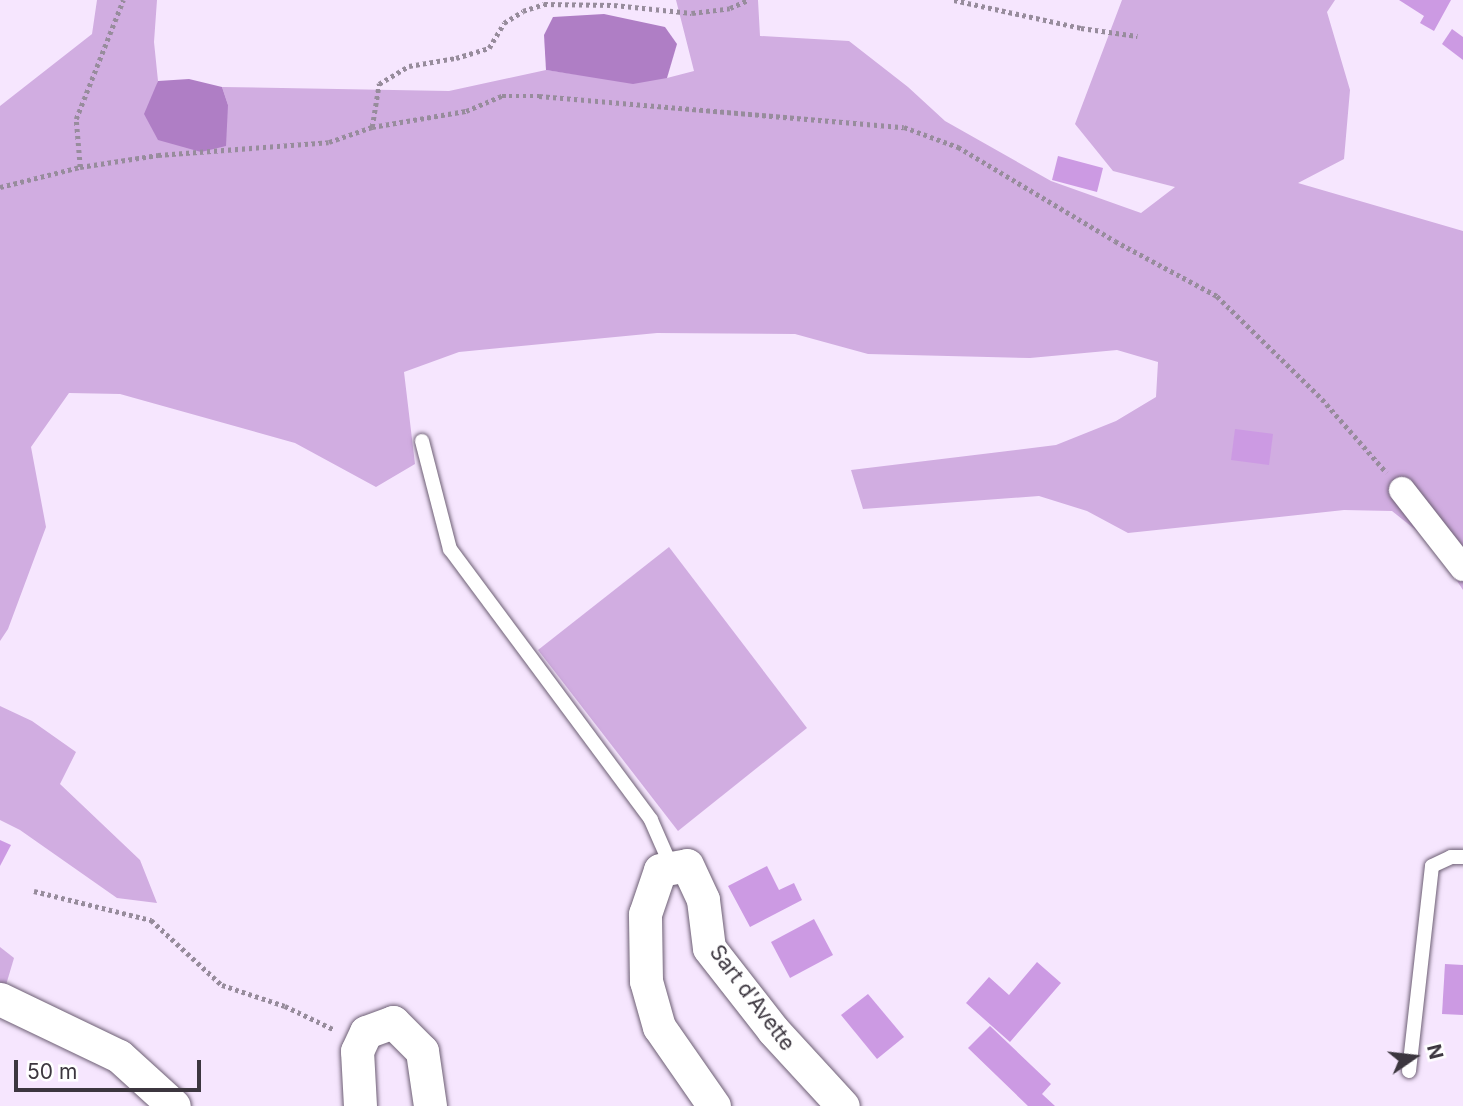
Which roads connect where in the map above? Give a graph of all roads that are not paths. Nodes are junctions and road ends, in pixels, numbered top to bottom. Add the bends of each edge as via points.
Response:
1 (422, 441) dead end
2 (1402, 490) road end
3 (1463, 568) edge
4 (1463, 857) edge
5 (672, 868) junction
6 (0, 999) edge
7 (1409, 1071) dead end
8 (174, 1106) edge
9 (360, 1106) edge
10 (430, 1106) edge
11 (714, 1106) edge
12 (844, 1106) edge

1 - 5 lane via 450,549 651,820
2 - 3 street
4 - 7 lane via 1432,866
5 - 11 street via 660,870 645,914 646,981 659,1027
5 - 12 street, Sart d'Avette via 687,865 703,900 709,948 773,1030
6 - 8 street via 119,1056
9 - 10 street via 357,1051 366,1032 393,1022 422,1051

